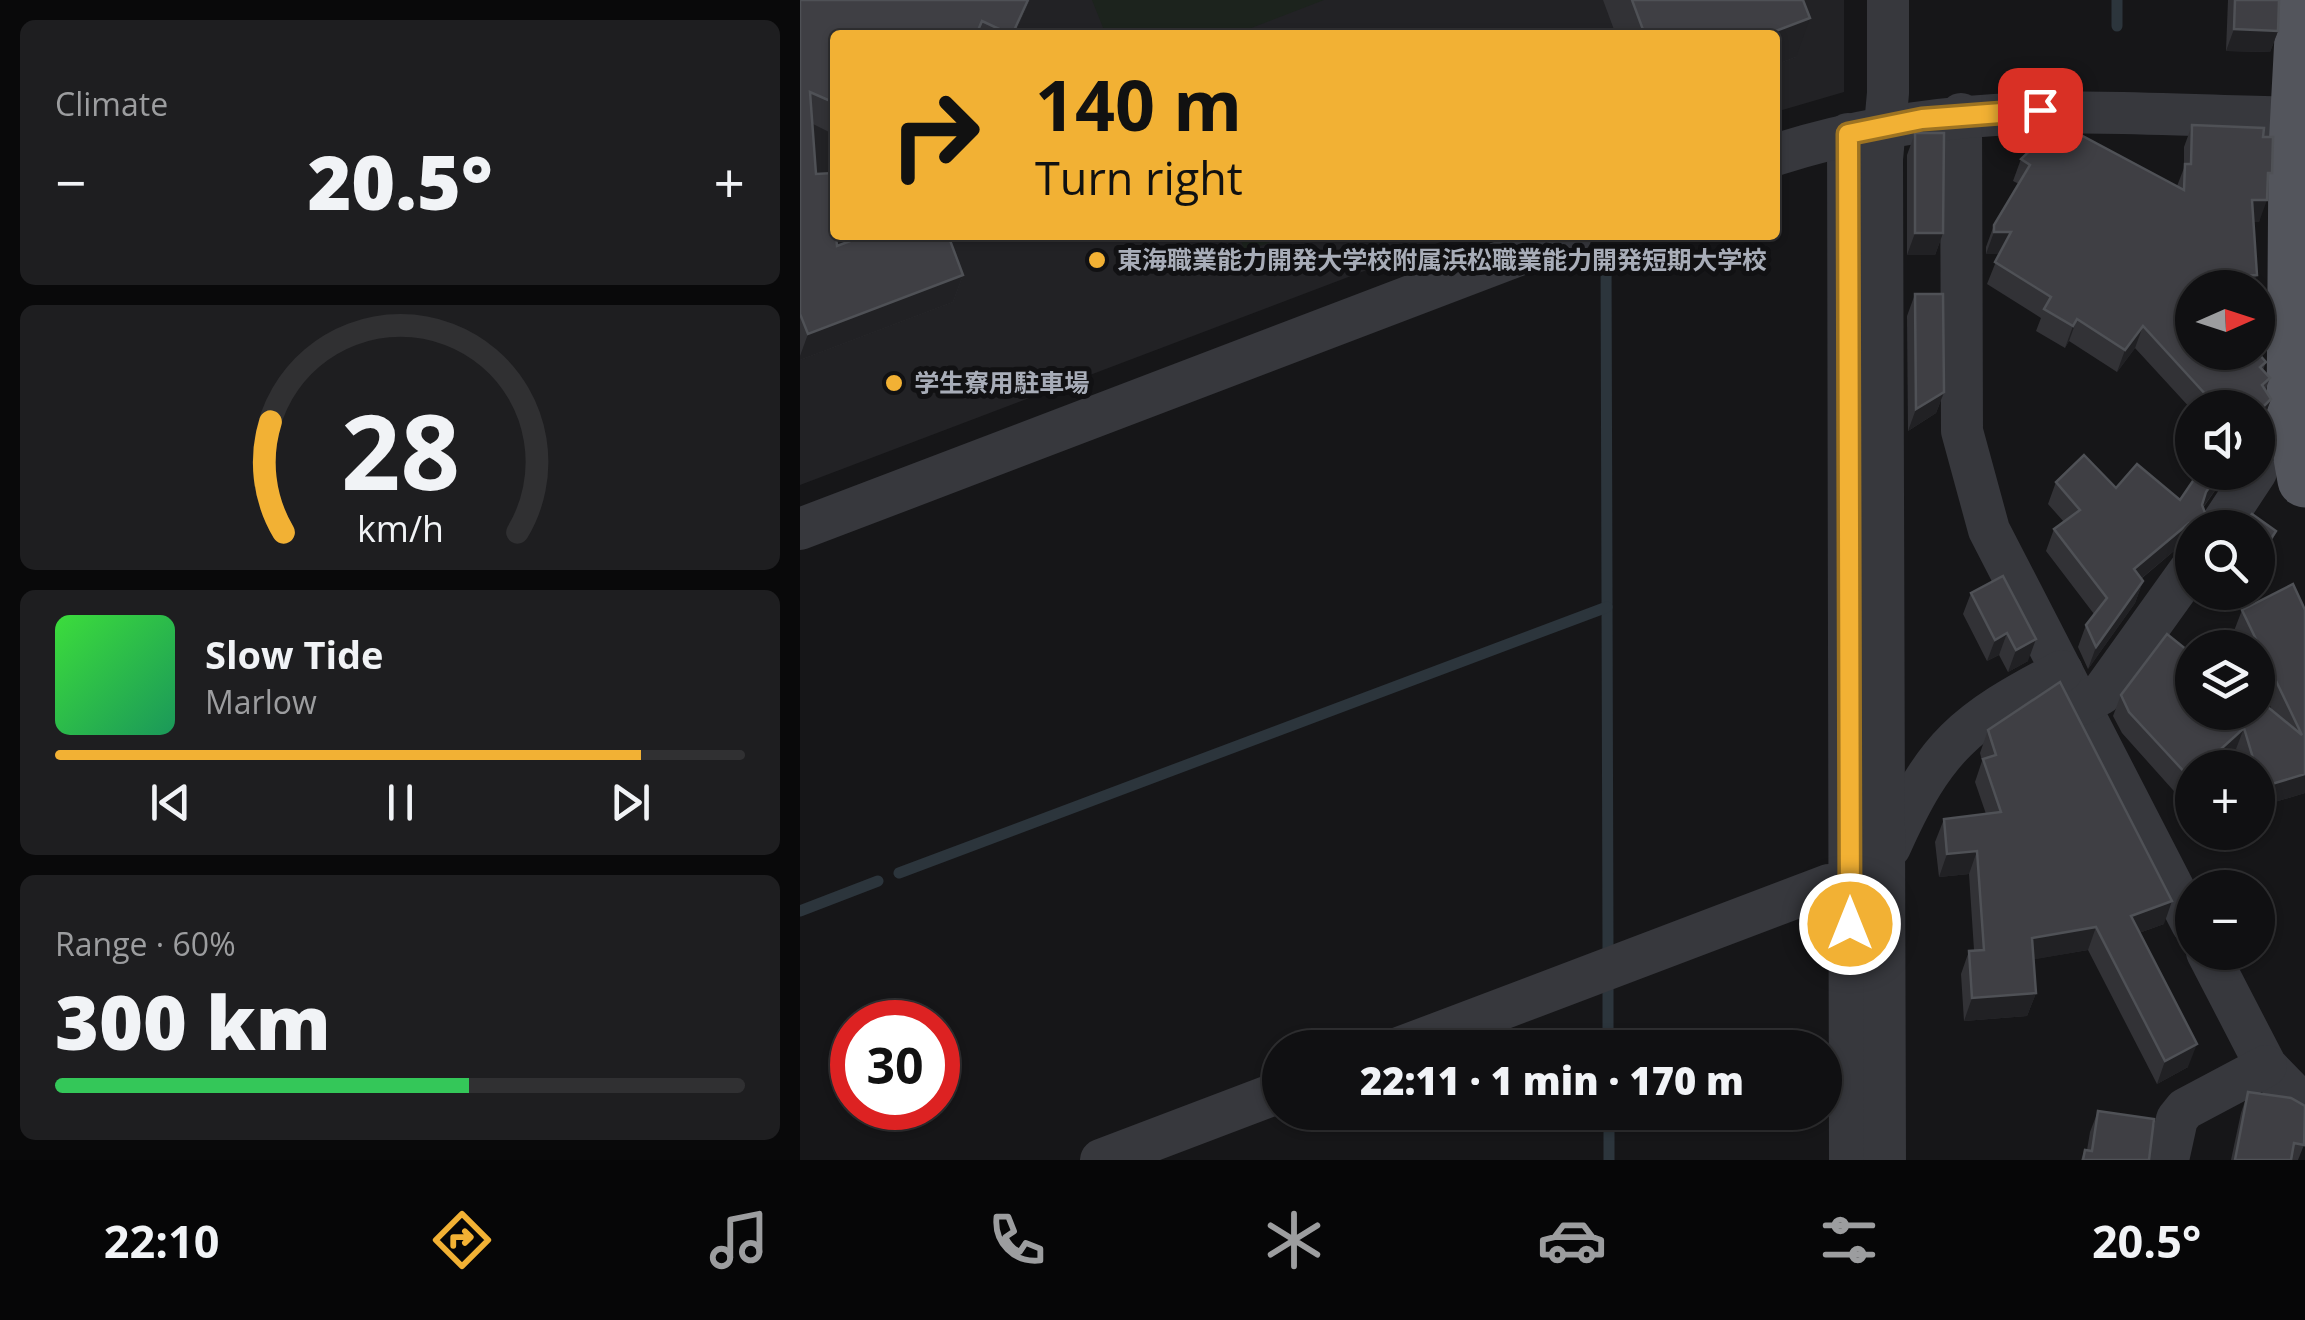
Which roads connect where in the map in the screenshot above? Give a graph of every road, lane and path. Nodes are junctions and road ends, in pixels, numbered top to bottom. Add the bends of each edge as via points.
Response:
1 (1888, 0) edge
2 (2304, 0) edge
3 (1961, 114) junction
4 (1866, 130) junction
5 (2300, 139) edge
6 (1780, 154) edge
7 (1558, 240) edge
8 (2279, 466) edge
9 (2236, 510) edge
10 (800, 529) edge
11 (2175, 591) edge
12 (2070, 688) junction
13 (1861, 868) junction
14 (2175, 891) edge
15 (2216, 970) edge
16 (1446, 1030) edge
17 (2266, 1066) junction
18 (1262, 1099) edge
19 (2305, 1106) edge
20 (1100, 1160) edge
21 (1850, 1160) edge
22 (1885, 1160) edge
23 (2168, 1160) edge

1 - 4 street
2 - 5 main road
3 - 4 street
3 - 5 street via 2040,110
3 - 12 street via 1962,432 1989,530
4 - 6 street
4 - 13 street
5 - 8 main road
7 - 10 street
8 - 9 street
11 - 12 street via 2101,694
12 - 13 street via 1948,744
12 - 14 street
13 - 16 street
13 - 21 street
13 - 22 street
15 - 17 street
17 - 19 street
17 - 23 street via 2185,1109
18 - 20 street

